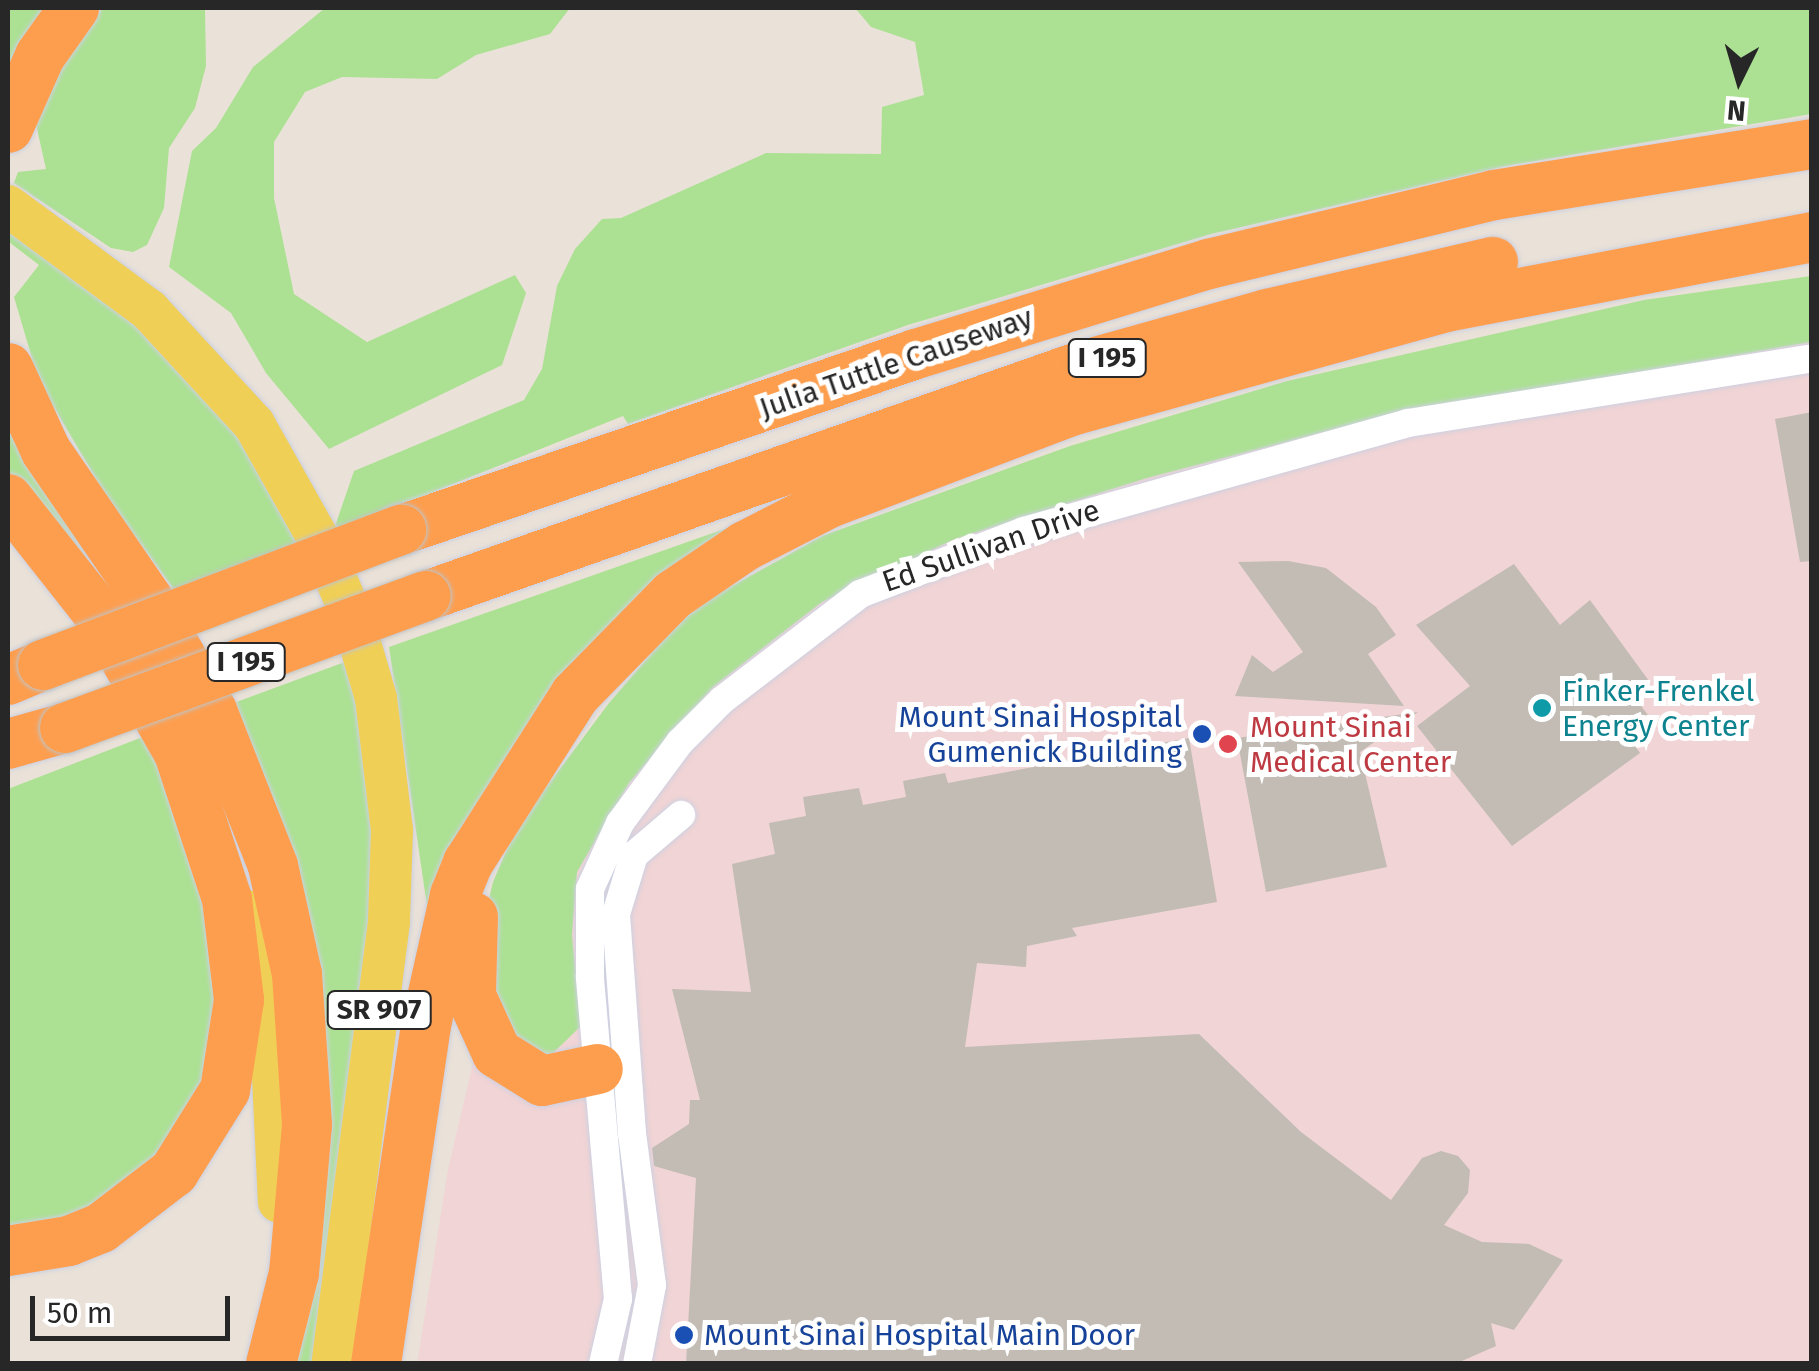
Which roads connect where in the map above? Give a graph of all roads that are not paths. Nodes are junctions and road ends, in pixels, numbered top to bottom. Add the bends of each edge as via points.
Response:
1 (74, 8) edge
2 (10, 121) edge
3 (1812, 144) edge
4 (8, 206) edge
5 (1812, 208) edge
6 (1812, 237) edge
7 (1812, 358) edge
8 (8, 368) edge
9 (8, 500) edge
10 (25, 672) edge
11 (33, 739) edge
12 (190, 778) junction
13 (504, 809) junction
14 (681, 814) dead end
15 (598, 1069) junction
16 (8, 1251) edge
17 (261, 1364) edge
18 (271, 1364) edge
19 (332, 1364) edge
20 (376, 1364) edge
21 (603, 1364) edge
22 (637, 1364) edge

1 - 2 highway via 40,56
3 - 10 highway, Julia Tuttle Causeway / I 195, bridge via 1494,195 1193,268 916,354 401,530
4 - 19 main road, SR 907 via 149,310 254,424 318,538 368,670 386,767 392,882
5 - 11 highway, Julia Tuttle Causeway / I 195, bridge via 1460,268 1174,339 932,415
6 - 13 highway via 1557,282 1224,365 1071,411 829,504 708,569 638,625 575,695
7 - 15 street, Ed Sullivan Drive via 1458,413 1324,444 1024,531 860,594 696,724 610,840 588,904
8 - 18 highway via 46,452 189,668 239,770 273,866 297,974 307,1125 294,1272
9 - 12 highway via 102,618
12 - 16 highway via 234,934 238,1030 224,1090 186,1158 128,1213 70,1241
12 - 17 main road via 225,844 270,1014 280,1128 279,1222
13 - 15 highway via 475,898 468,973 475,1016 497,1053 530,1078
13 - 20 highway via 468,863 444,928
14 - 22 street via 634,855 616,914 632,1134 652,1285
15 - 21 street, Ed Sullivan Drive via 618,1299

